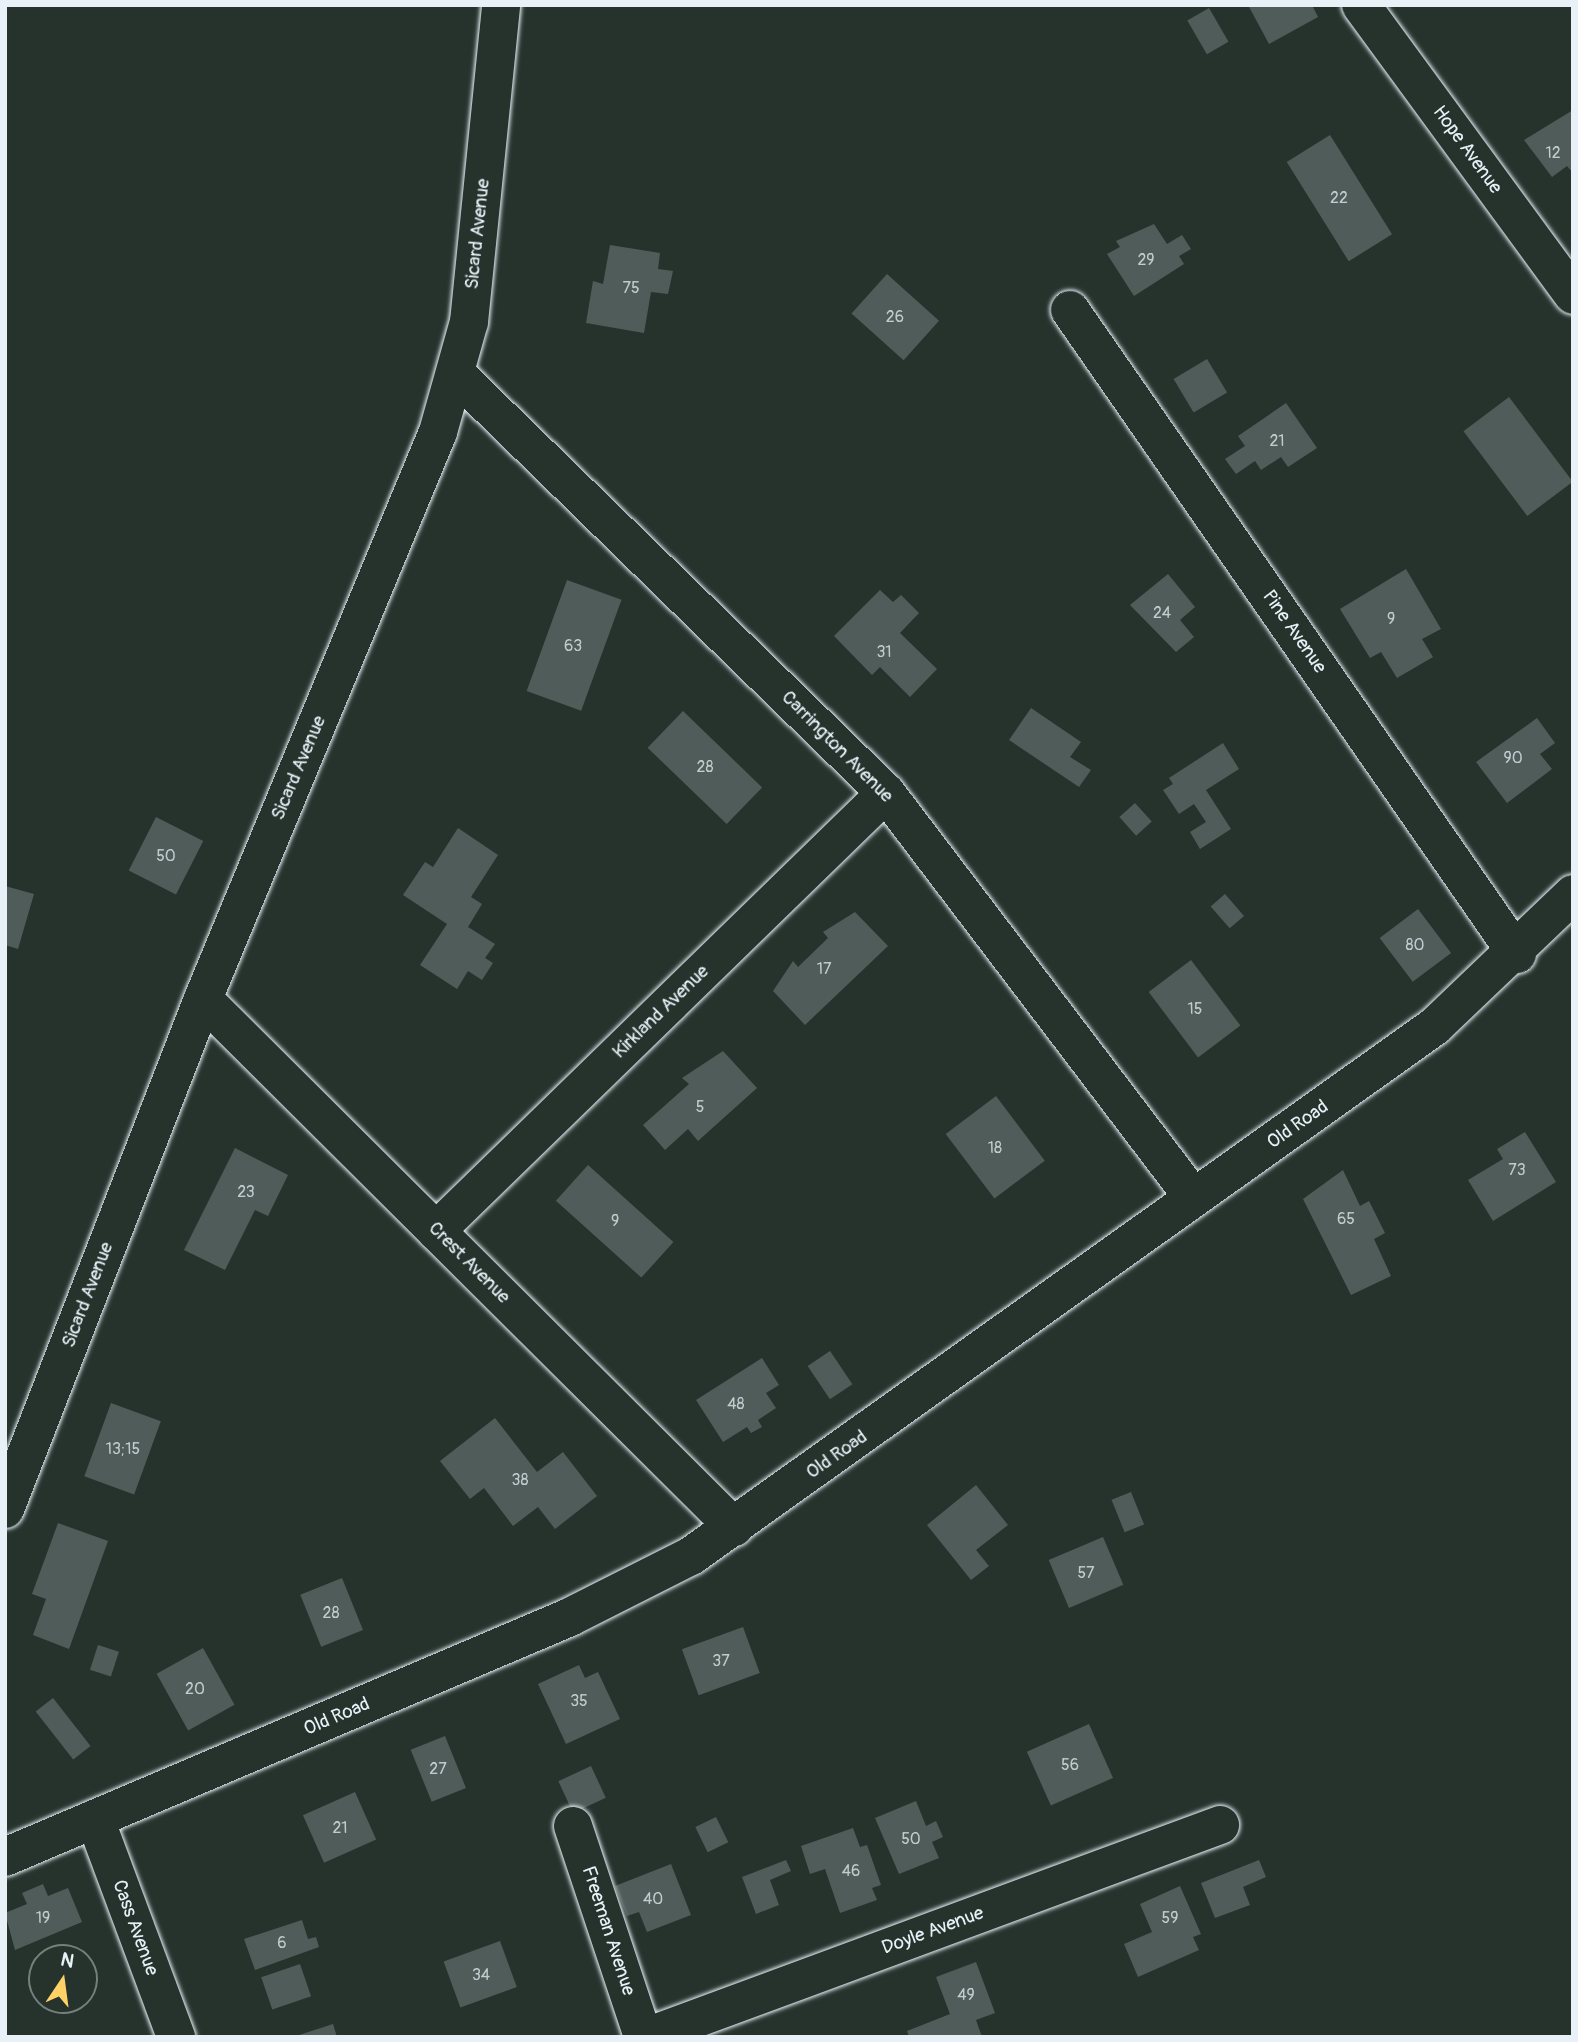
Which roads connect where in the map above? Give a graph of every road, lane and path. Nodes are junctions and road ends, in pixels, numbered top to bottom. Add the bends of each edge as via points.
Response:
1 (502, 5) edge
2 (1361, 5) edge
3 (1573, 295) edge
4 (1070, 310) dead end
5 (456, 374) junction
6 (886, 793) junction
7 (1572, 895) edge
8 (1517, 954) junction
9 (203, 999) junction
10 (1193, 1197) junction
11 (436, 1231) junction
12 (5, 1509) edge
13 (734, 1527) junction
14 (95, 1819) junction
15 (1220, 1825) dead end
16 (573, 1826) dead end
17 (5, 1857) edge
18 (176, 2037) edge
19 (645, 2037) edge

1 - 5 street, Sicard Avenue via 477,268
2 - 3 street, Hope Avenue
4 - 8 street, Pine Avenue
5 - 6 street, Carrington Avenue
5 - 9 street, Sicard Avenue via 416,489
6 - 10 street, Carrington Avenue
6 - 11 street, Kirkland Avenue
7 - 8 street, Old Road
8 - 10 street, Old Road via 1435,1026
9 - 11 street, Crest Avenue
9 - 12 street, Sicard Avenue
10 - 13 street, Old Road
11 - 13 street, Crest Avenue
13 - 14 street, Old Road via 570,1617
14 - 17 street, Old Road
14 - 18 street, Cass Avenue
15 - 19 street, Doyle Avenue
16 - 19 street, Freeman Avenue

